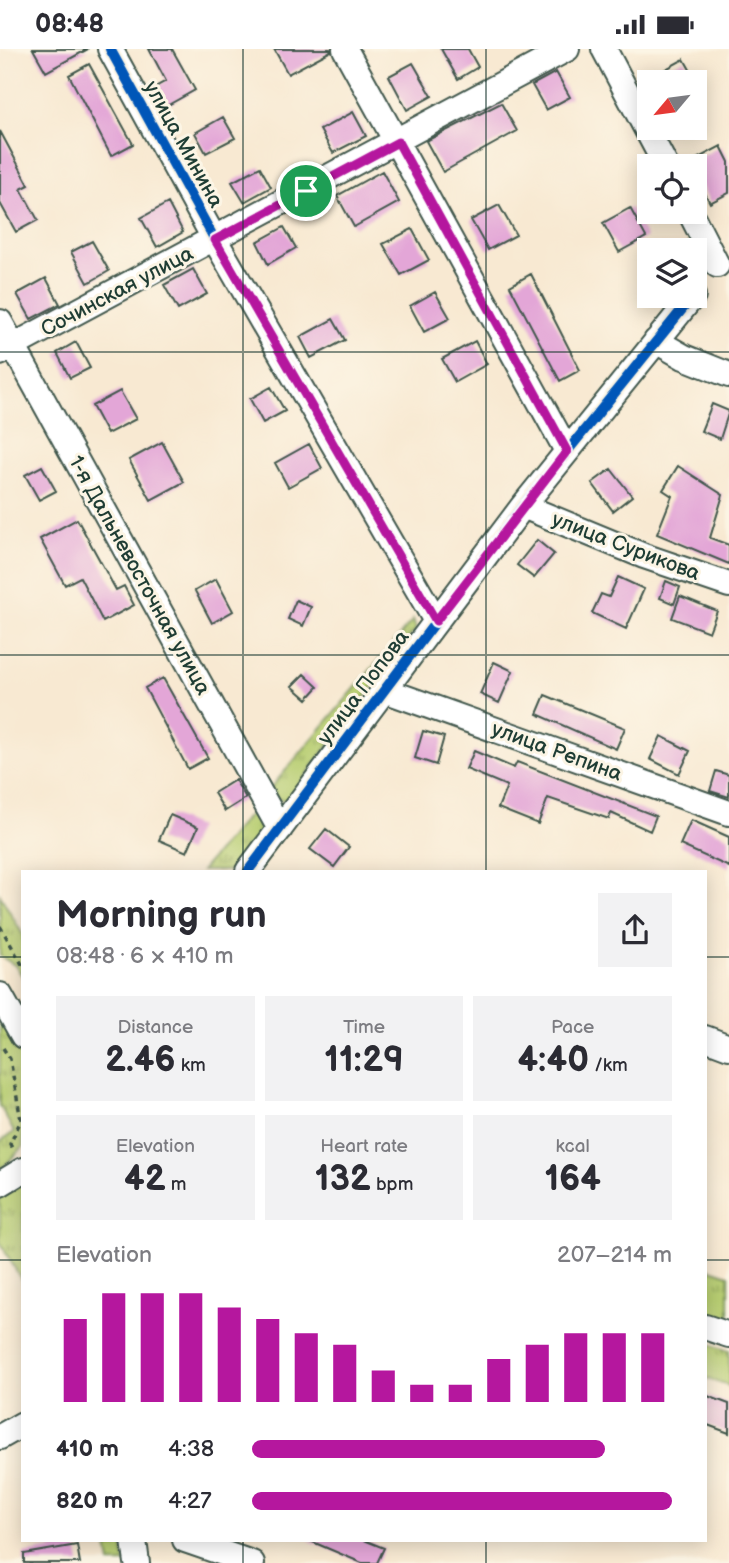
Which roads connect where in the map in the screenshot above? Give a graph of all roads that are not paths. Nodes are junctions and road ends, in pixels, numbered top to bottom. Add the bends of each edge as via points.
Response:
1 (110, 49) edge
2 (345, 49) edge
3 (567, 49) edge
4 (604, 49) edge
5 (398, 142) junction
6 (660, 154) edge
7 (699, 224) edge
8 (215, 240) junction
9 (723, 258) edge
10 (707, 278) edge
11 (683, 308) edge
12 (0, 322) edge
13 (656, 341) junction
14 (6, 349) edge
15 (729, 375) edge
16 (567, 451) junction
17 (523, 506) junction
18 (729, 585) edge
19 (436, 621) junction
20 (384, 690) junction
21 (729, 813) edge
22 (280, 829) junction
23 (253, 870) edge
24 (0, 995) edge
25 (21, 1032) edge
26 (707, 1039) edge
27 (729, 1047) edge
28 (19, 1161) edge
29 (0, 1184) edge
30 (707, 1329) edge
31 (729, 1335) edge
32 (21, 1425) edge
33 (0, 1437) edge
34 (134, 1542) edge
35 (191, 1542) edge
36 (137, 1563) edge
37 (252, 1563) edge

1 - 8 street, улица Минина
2 - 5 street
3 - 5 street, Сочинская улица
4 - 6 street
5 - 8 street, Сочинская улица
5 - 16 street
7 - 9 street
8 - 14 street, Сочинская улица
8 - 19 street, улица Минина
9 - 10 street, улица Попова
11 - 13 street, улица Попова
12 - 14 street, 1-я Дальневосточная улица
13 - 15 street
13 - 16 street, улица Попова
14 - 22 street, 1-я Дальневосточная улица
16 - 17 street, улица Попова
17 - 18 street, улица Сурикова
17 - 19 street, улица Попова
19 - 20 street, улица Попова
20 - 21 street, улица Репина
20 - 22 street, улица Попова
22 - 23 street, улица Попова
24 - 25 street
26 - 27 street
28 - 29 street
30 - 31 street
32 - 33 street
34 - 36 street
35 - 37 street

